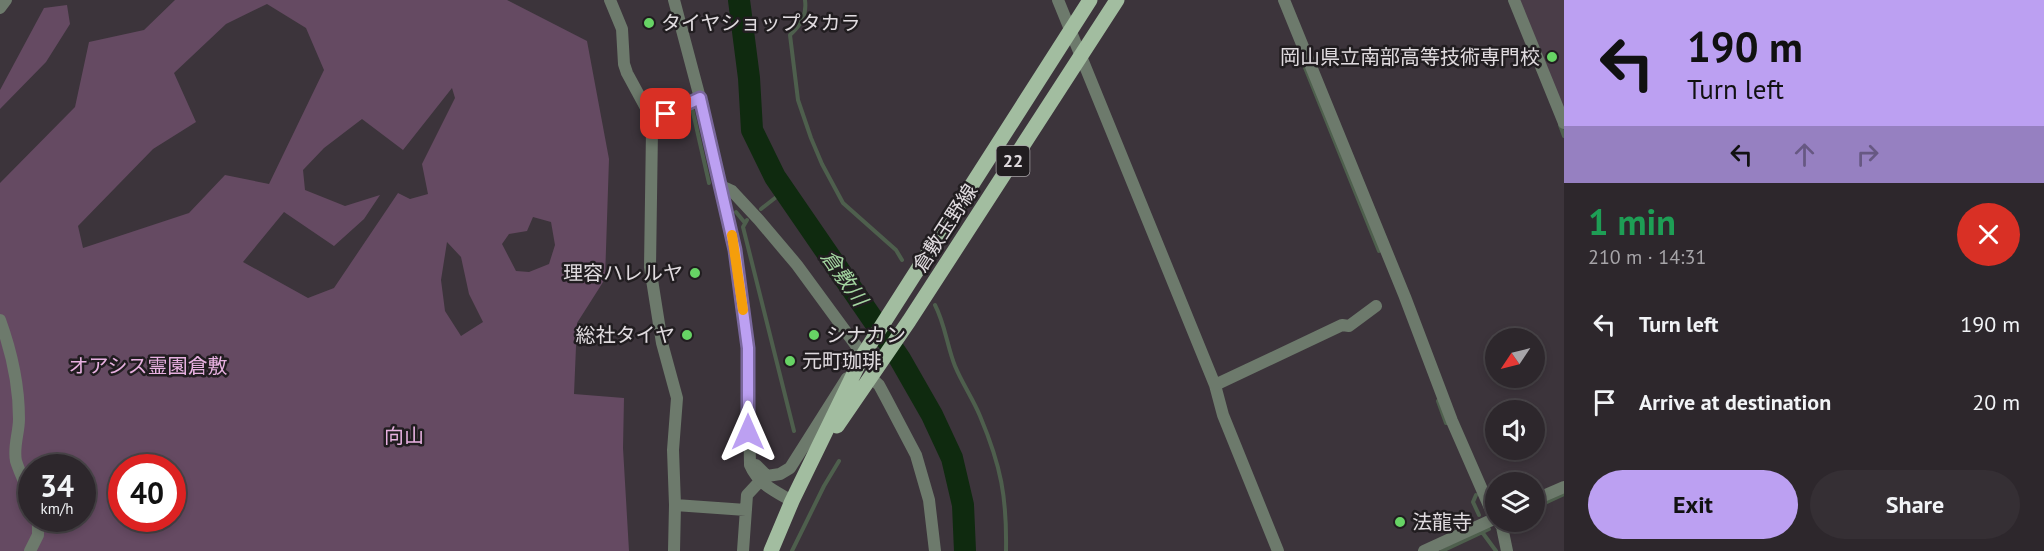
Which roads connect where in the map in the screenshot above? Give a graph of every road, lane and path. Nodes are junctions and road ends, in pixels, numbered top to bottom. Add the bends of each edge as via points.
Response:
1 (6, 0) edge
2 (610, 0) edge
3 (674, 0) edge
4 (1058, 0) edge
5 (1090, 0) edge
6 (1117, 0) edge
7 (1284, 0) edge
8 (1514, 0) edge
9 (0, 8) edge
10 (1070, 31) junction
11 (1081, 57) junction
12 (700, 98) junction
13 (653, 121) junction
14 (1564, 123) edge
15 (721, 186) junction
16 (1376, 306) dead end
17 (0, 320) edge
18 (863, 355) junction
19 (873, 373) junction
20 (1215, 385) junction
21 (748, 454) junction
22 (18, 465) edge
23 (804, 476) junction
24 (760, 481) junction
25 (1564, 487) edge
26 (1545, 495) edge
27 (1485, 497) edge
28 (792, 501) junction
29 (675, 505) junction
30 (746, 510) junction
31 (1485, 522) edge
32 (38, 532) edge
33 (1503, 532) edge
34 (30, 551) edge
35 (674, 551) edge
36 (743, 551) edge
37 (771, 551) edge
38 (935, 551) edge
39 (1278, 551) edge
40 (1424, 551) edge
41 (1507, 551) edge

1 - 9 street
2 - 13 street via 622,29 627,73
3 - 12 street
4 - 10 street
5 - 10 main road, 倉敷玉野線 / 22
6 - 11 main road, 倉敷玉野線 / 22
7 - 27 street
8 - 14 street
10 - 11 street
10 - 18 main road, 倉敷玉野線 / 22
11 - 19 main road, 倉敷玉野線 / 22
11 - 20 street
12 - 13 street
12 - 15 street
13 - 29 street via 650,267 662,343 677,398 673,450
15 - 18 street via 732,191 759,219
15 - 21 street via 735,250 748,348
16 - 20 street via 1349,326 1342,325
17 - 22 street via 18,383
18 - 21 street via 790,468 767,476
18 - 23 main road, 倉敷玉野線 / 22
19 - 23 main road, 倉敷玉野線 / 22
19 - 38 street via 916,455 928,500
20 - 39 street via 1223,415
21 - 24 street
23 - 28 main road, 倉敷玉野線 / 22
24 - 28 street
24 - 30 street via 747,495
25 - 26 street
28 - 37 main road, 倉敷玉野線 / 22
29 - 30 street
29 - 35 street
30 - 36 street
31 - 40 street
32 - 34 street
33 - 41 street

